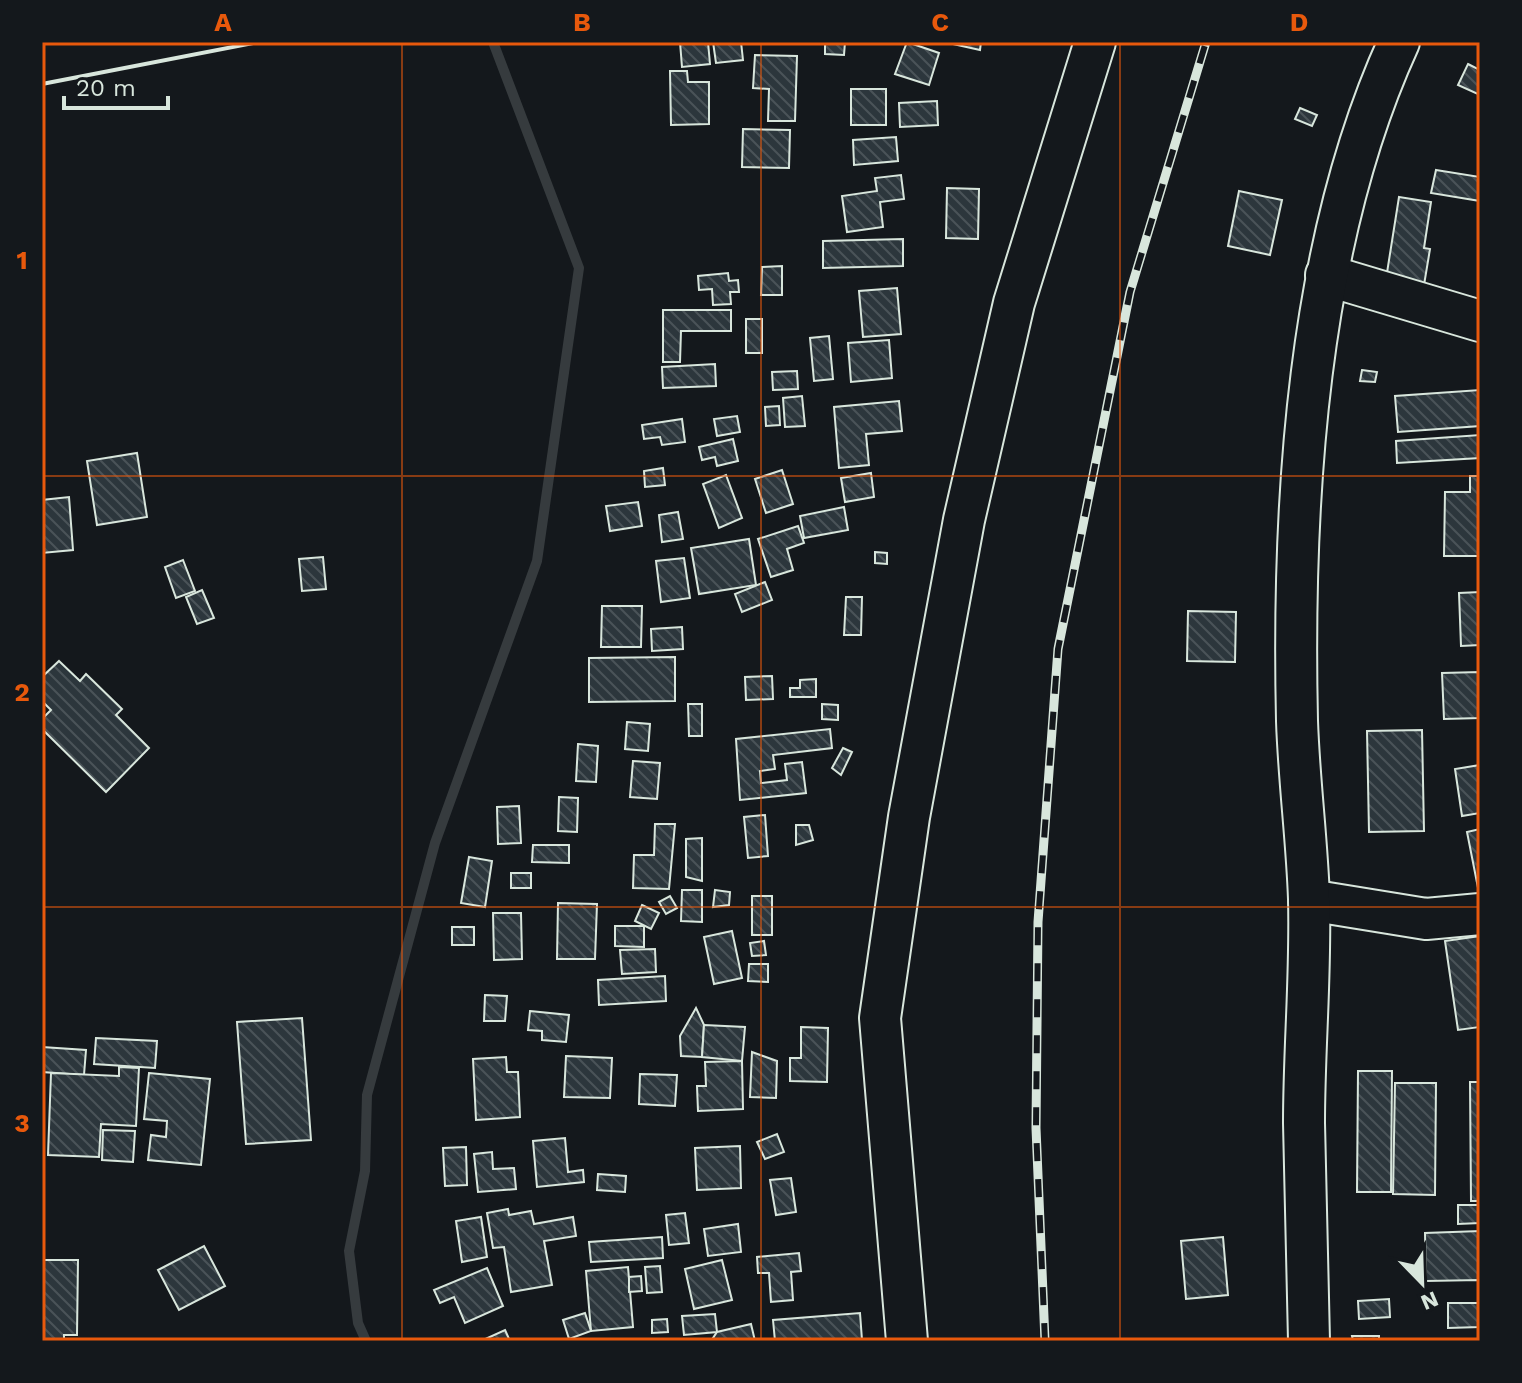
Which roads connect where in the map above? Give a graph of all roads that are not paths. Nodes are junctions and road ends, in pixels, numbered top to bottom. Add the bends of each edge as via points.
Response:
1 (1095, 42) edge
2 (1399, 42) edge
3 (1326, 275) junction
4 (1480, 321) edge
5 (1309, 900) junction
6 (1480, 914) edge
7 (907, 1341) edge
8 (1309, 1341) edge

1 - 7 street via 1014,303 964,520 909,817 882,1002
2 - 3 street via 1376,93 1344,195
3 - 4 street
3 - 5 street via 1299,560 1297,721
5 - 6 street via 1426,919
5 - 8 street via 1304,1122

